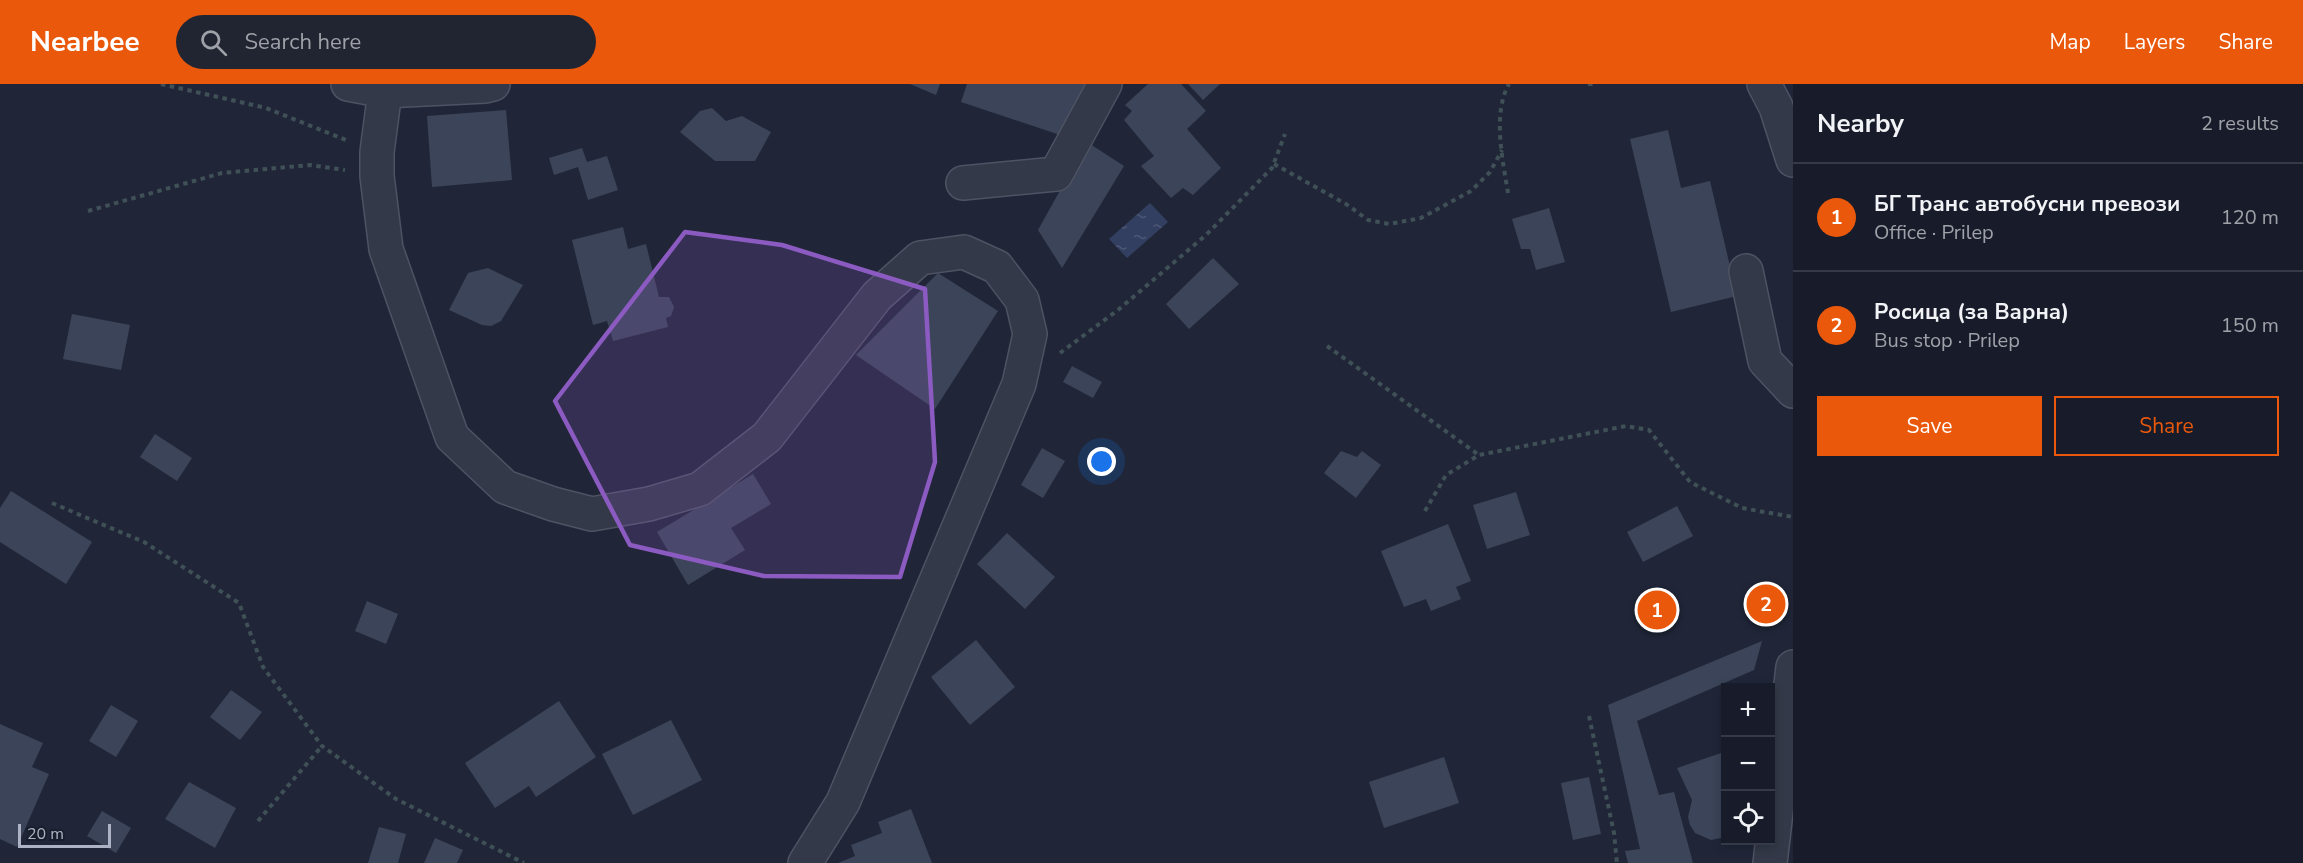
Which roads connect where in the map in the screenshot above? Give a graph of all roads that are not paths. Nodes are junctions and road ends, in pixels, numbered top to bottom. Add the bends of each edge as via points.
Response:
1 (348, 84) edge
2 (493, 84) edge
3 (1105, 84) edge
4 (385, 92) junction
5 (1778, 101) edge
6 (1793, 160) edge
7 (963, 183) dead end
8 (1746, 271) dead end
9 (1793, 391) edge
10 (1793, 667) edge
11 (805, 863) edge
12 (1770, 863) edge

1 - 4 street
2 - 4 street
3 - 7 street via 1056,174
4 - 11 street via 377,164 386,249 452,437 505,487 553,504 592,514 649,504 700,489 767,437 876,296 920,258 964,252 997,267 1022,300 1030,334 1019,384 843,802
5 - 6 street
8 - 9 street via 1765,361
10 - 12 street

